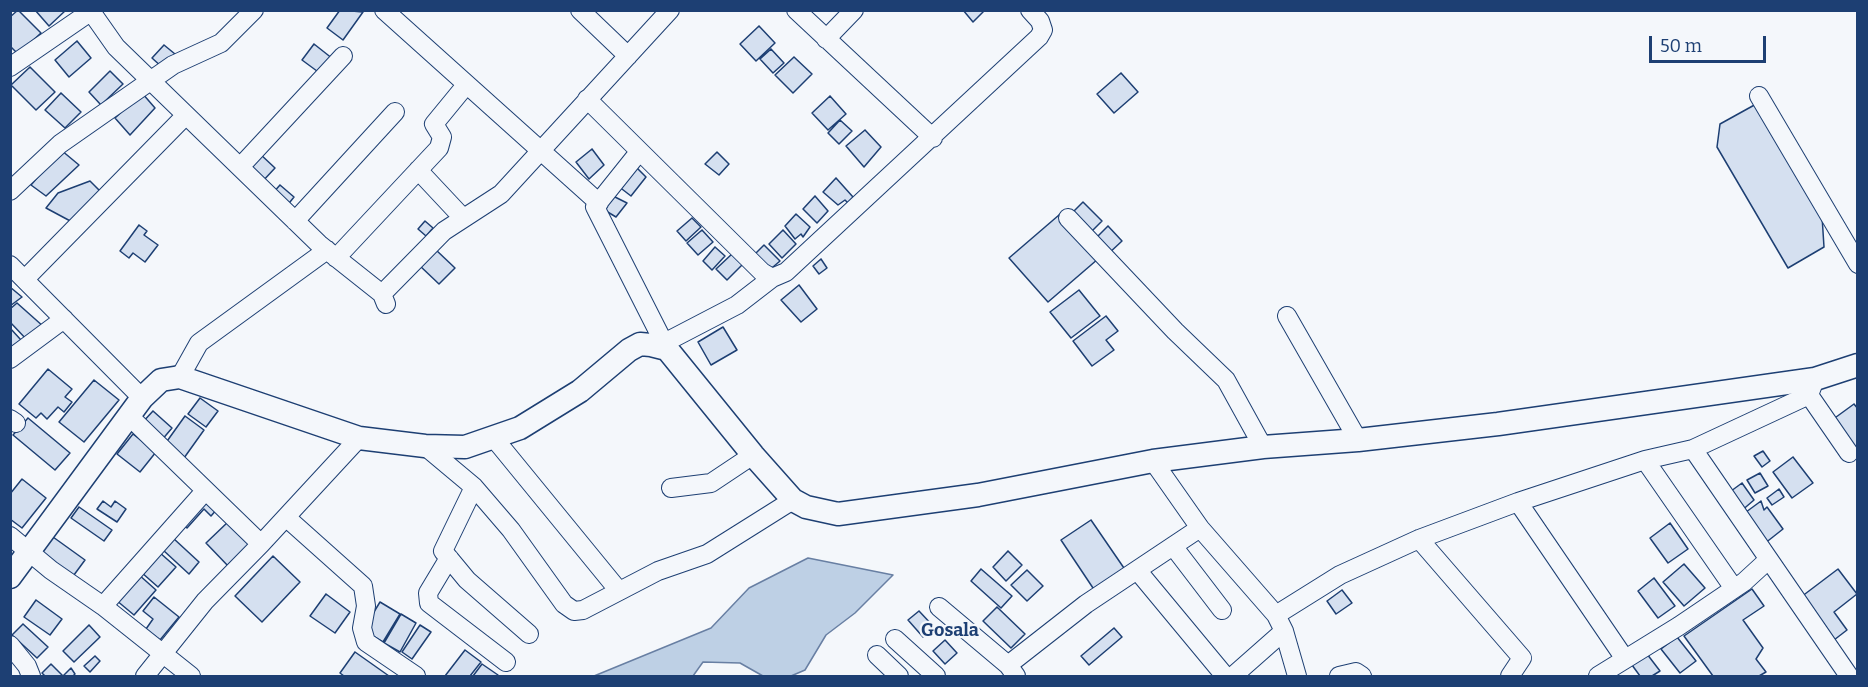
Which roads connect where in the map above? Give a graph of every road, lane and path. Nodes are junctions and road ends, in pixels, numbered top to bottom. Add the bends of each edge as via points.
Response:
1 (254, 10) edge
2 (384, 10) edge
3 (580, 10) edge
4 (670, 10) edge
5 (795, 10) edge
6 (854, 10) edge
7 (1030, 10) edge
8 (90, 11) edge
9 (826, 39) junction
10 (343, 56) dead end
11 (628, 56) junction
12 (10, 67) edge
13 (150, 80) junction
14 (466, 85) junction
15 (1759, 96) dead end
16 (587, 99) junction
17 (395, 112) dead end
18 (186, 115) junction
19 (933, 138) junction
20 (539, 151) junction
21 (639, 152) junction
22 (240, 167) junction
23 (418, 170) junction
24 (10, 191) edge
25 (599, 203) junction
26 (463, 218) junction
27 (1068, 218) dead end
28 (295, 220) junction
29 (332, 254) junction
30 (1857, 264) edge
31 (11, 266) edge
32 (772, 278) junction
33 (25, 279) junction
34 (1287, 316) dead end
35 (64, 319) junction
36 (666, 346) junction
37 (10, 359) edge
38 (1857, 365) edge
39 (180, 377) junction
40 (1812, 387) junction
41 (135, 407) junction
42 (492, 437) junction
43 (359, 438) junction
44 (1358, 440) junction
45 (425, 446) junction
46 (1263, 447) junction
47 (1693, 449) junction
48 (1849, 453) dead end
49 (753, 455) junction
50 (1645, 460) junction
51 (1153, 461) junction
52 (474, 488) junction
53 (671, 488) dead end
54 (205, 491) junction
55 (793, 500) junction
56 (1518, 502) junction
57 (288, 519) junction
58 (1200, 528) junction
59 (10, 536) edge
60 (1419, 539) junction
61 (261, 544) junction
62 (1173, 546) junction
63 (27, 551) junction
64 (448, 558) junction
65 (1768, 560) junction
66 (1137, 570) junction
67 (10, 577) edge
68 (1733, 587) junction
69 (619, 591) junction
70 (103, 606) junction
71 (939, 607) dead end
72 (1222, 610) dead end
73 (1280, 623) junction
74 (529, 634) dead end
75 (894, 639) dead end
76 (10, 645) edge
77 (163, 654) junction
78 (877, 656) dead end
79 (1625, 659) junction
80 (506, 662) dead end
81 (1011, 672) edge
82 (31, 676) edge
83 (145, 676) edge
84 (190, 676) edge
85 (416, 676) edge
86 (899, 676) edge
87 (936, 676) edge
88 (1225, 676) edge
89 (1233, 676) edge
90 (1296, 676) edge
91 (1340, 676) edge
92 (1362, 676) edge
93 (1510, 676) edge
94 (1598, 676) edge
95 (1848, 676) edge

1 - 13 street via 221,43
2 - 14 street
3 - 11 street
4 - 11 street
5 - 9 street
6 - 9 street
7 - 19 street via 1043,30 1039,37
8 - 12 street
8 - 13 street via 116,47
9 - 19 street
10 - 22 street
11 - 16 street
13 - 18 street
13 - 24 street via 60,144
14 - 20 street
14 - 23 street via 436,119 435,129 442,142
15 - 30 street
16 - 20 street
16 - 21 street
17 - 28 street
18 - 22 street
18 - 33 street
19 - 32 street via 786,272
20 - 25 street
20 - 26 street via 501,194
21 - 25 street
21 - 32 street
22 - 28 street
23 - 26 street
23 - 29 street
25 - 36 street via 595,207
26 - 29 street via 444,231 384,299
27 - 46 street via 1226,380
28 - 29 street
29 - 39 street via 199,343
31 - 33 street
32 - 36 street via 737,305
33 - 35 street
34 - 44 street
35 - 37 street
35 - 41 street
36 - 42 main road via 634,347 580,391 520,428
36 - 49 main road
38 - 40 main road
39 - 41 main road via 161,380
39 - 43 main road
40 - 44 main road
40 - 47 street
40 - 48 street
41 - 54 street
41 - 63 main road
42 - 45 main road via 465,447
42 - 69 street
43 - 45 main road
43 - 57 street
44 - 46 main road
45 - 52 street
46 - 51 main road
47 - 50 street
47 - 65 street
49 - 53 street via 711,483
49 - 55 main road
50 - 56 street
50 - 68 street
51 - 55 main road via 978,495 838,514
51 - 58 street
52 - 64 street via 443,552
52 - 69 street via 512,530 569,609 583,610
54 - 61 street
54 - 70 street
55 - 69 street via 707,554 658,571
56 - 60 street
56 - 79 street
57 - 61 street
57 - 85 street via 363,586 366,606 362,628 366,642
58 - 62 street
58 - 73 street
59 - 63 street
60 - 73 street via 1340,574
60 - 93 street via 1522,658
61 - 77 street via 205,601
62 - 66 street
62 - 72 street
63 - 67 main road
63 - 70 street
64 - 74 street via 466,580
64 - 80 street via 428,593 429,603
65 - 68 street
65 - 95 street
66 - 81 street via 1086,604
66 - 88 street
68 - 79 street via 1679,627
70 - 77 street
71 - 81 street
73 - 89 street
73 - 90 street
75 - 87 street
76 - 82 street
77 - 83 street
77 - 84 street
78 - 86 street
79 - 94 street
91 - 92 street via 1356,672

